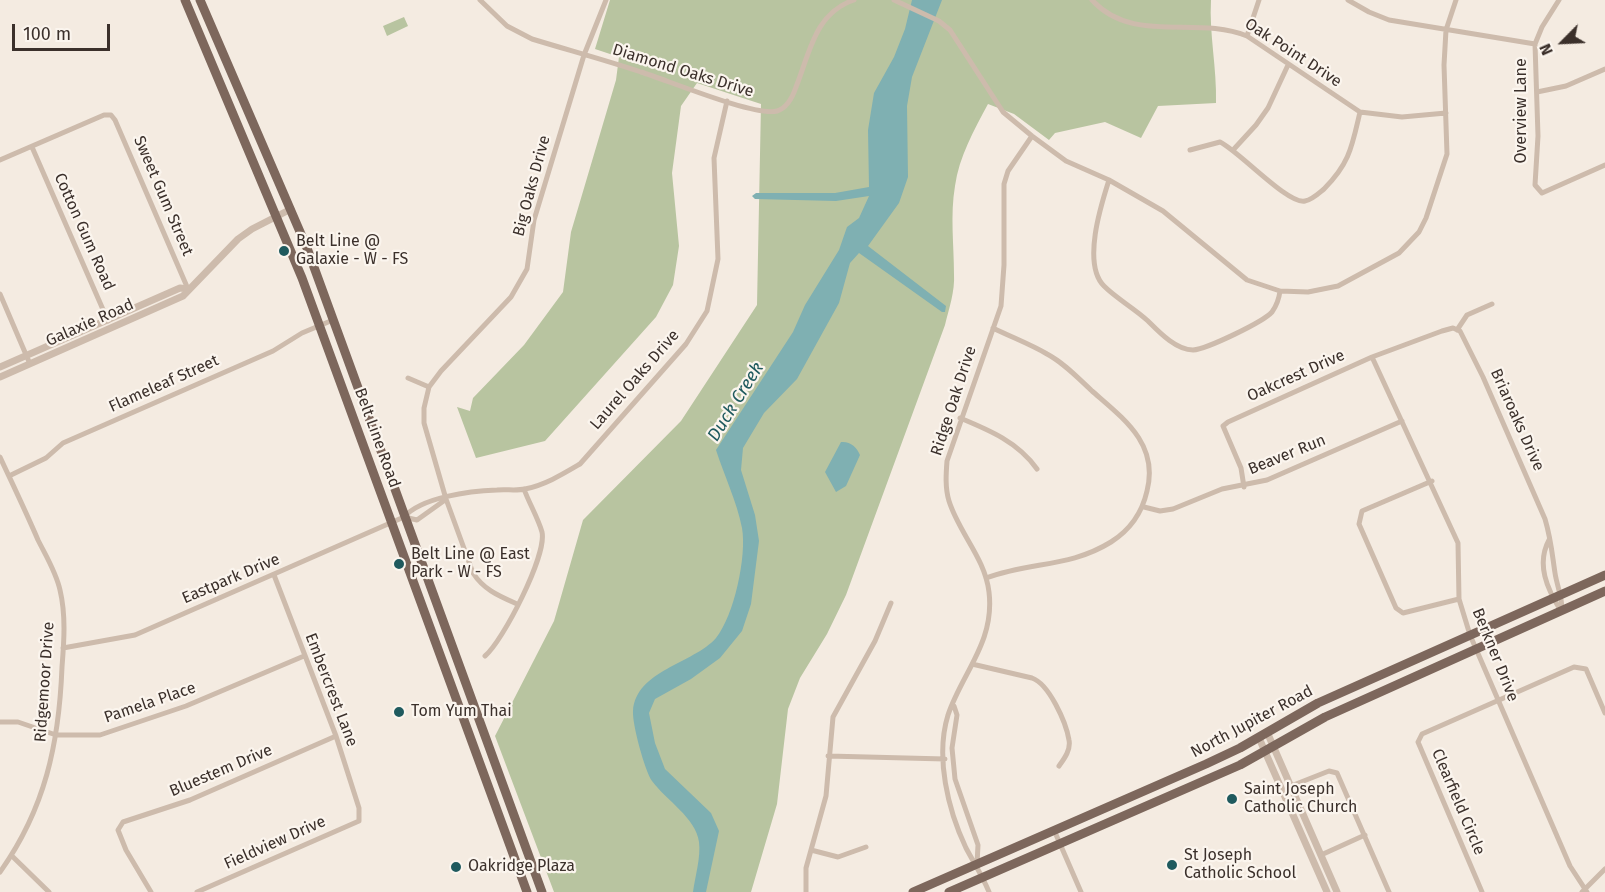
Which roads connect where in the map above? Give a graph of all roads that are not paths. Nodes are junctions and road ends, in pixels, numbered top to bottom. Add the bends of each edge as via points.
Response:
1 (185, 0) edge
2 (480, 0) edge
3 (606, 0) edge
4 (854, 0) edge
5 (894, 0) edge
6 (1092, 0) edge
7 (1259, 0) edge
8 (1348, 0) edge
9 (1455, 0) edge
10 (1559, 0) edge
11 (202, 4) edge
12 (191, 14) junction
13 (1446, 30) junction
14 (1247, 36) junction
15 (1535, 44) junction
16 (584, 55) junction
17 (1288, 65) junction
18 (1605, 69) edge
19 (1538, 92) junction
20 (727, 101) junction
21 (1359, 112) junction
22 (1446, 113) junction
23 (1032, 136) junction
24 (32, 147) junction
25 (1234, 149) junction
26 (1190, 150) dead end
27 (0, 160) edge
28 (1605, 165) edge
29 (1109, 180) junction
30 (291, 209) junction
31 (278, 216) junction
32 (188, 289) junction
33 (1280, 291) junction
34 (0, 294) edge
35 (1492, 304) dead end
36 (108, 320) junction
37 (333, 320) junction
38 (319, 326) junction
39 (993, 328) junction
40 (111, 329) junction
41 (1457, 330) junction
42 (27, 356) junction
43 (1372, 357) junction
44 (30, 364) junction
45 (0, 367) edge
46 (0, 377) edge
47 (408, 378) dead end
48 (429, 387) junction
49 (960, 418) junction
50 (1402, 421) junction
51 (0, 457) edge
52 (1037, 469) dead end
53 (9, 476) junction
54 (1432, 481) junction
55 (1244, 487) junction
56 (524, 489) junction
57 (446, 499) junction
58 (1144, 507) junction
59 (404, 517) junction
60 (392, 523) junction
61 (1549, 540) junction
62 (274, 575) junction
63 (1605, 575) edge
64 (986, 578) junction
65 (1605, 591) edge
66 (433, 595) junction
67 (1557, 596) junction
68 (1459, 599) junction
69 (420, 600) junction
70 (891, 603) dead end
71 (517, 604) junction
72 (1562, 611) junction
73 (1470, 634) junction
74 (63, 648) junction
75 (1477, 648) junction
76 (304, 656) junction
77 (485, 656) dead end
78 (972, 664) junction
79 (1498, 700) junction
80 (954, 706) junction
81 (1605, 713) edge
82 (0, 722) edge
83 (56, 735) junction
84 (1263, 735) junction
85 (336, 736) junction
86 (486, 736) junction
87 (472, 741) junction
88 (1270, 749) junction
89 (828, 756) junction
90 (943, 759) junction
91 (953, 759) junction
92 (1059, 766) dead end
93 (1181, 775) junction
94 (1291, 786) junction
95 (1187, 789) junction
96 (1111, 806) junction
97 (360, 815) joint
98 (1117, 819) junction
99 (1054, 830) junction
100 (1365, 835) junction
101 (1060, 843) junction
102 (866, 847) dead end
103 (811, 850) junction
104 (1321, 855) junction
105 (12, 856) junction
106 (977, 864) junction
107 (1605, 869) edge
108 (0, 872) edge
109 (983, 878) junction
110 (1585, 891) edge
111 (49, 892) edge
112 (151, 892) edge
113 (197, 892) edge
114 (527, 892) edge
115 (542, 892) edge
116 (806, 892) edge
117 (913, 892) edge
118 (950, 892) edge
119 (989, 892) edge
120 (1081, 892) edge
121 (1327, 892) edge
122 (1337, 892) edge
123 (1389, 892) edge
124 (1482, 892) edge

1 - 12 main road, Belt Line Road
2 - 16 street, Diamond Oaks Drive via 507,26 532,39
3 - 16 street, Big Oaks Drive
4 - 20 street, Diamond Oaks Drive via 839,5 819,28 789,102 778,111
5 - 23 street via 950,30 1003,112
6 - 14 street, Oak Point Drive via 1109,15 1125,22 1149,27 1229,28
7 - 14 street
8 - 13 street via 1389,20
9 - 13 street
10 - 15 street, Overview Lane
11 - 12 main road
11 - 30 main road, Belt Line Road
12 - 31 main road, Belt Line Road
13 - 15 street
13 - 22 street
14 - 17 street, Oak Point Drive
15 - 19 street, Overview Lane
16 - 20 street, Diamond Oaks Drive
16 - 48 street, Big Oaks Drive via 534,220 527,269 511,297
17 - 21 street, Oak Point Drive
17 - 25 street via 1268,108
18 - 19 street via 1566,86
19 - 28 street, Overview Lane via 1534,185 1538,191 1548,191
20 - 56 street, Laurel Oaks Drive via 714,158 718,259 707,311 686,344 580,464
21 - 22 street, Oak Point Drive via 1402,117
21 - 25 street via 1351,153 1340,173 1318,195 1305,201 1297,201 1279,190
22 - 33 street via 1447,154 1419,232 1399,253 1338,286 1308,292
23 - 29 street via 1066,160
23 - 39 street, Ridge Oak Drive via 1008,171 1004,184 1003,288
24 - 27 street
24 - 32 street, Sweet Gum Street via 111,115
24 - 36 street, Cotton Gum Road
25 - 26 street via 1220,142
29 - 33 street via 1163,211 1247,280
29 - 33 street via 1097,219 1097,274 1105,287 1164,336 1186,349 1204,347 1270,314
30 - 31 street, Galaxie Road
30 - 37 main road, Belt Line Road
31 - 32 street, Galaxie Road via 238,240
31 - 38 main road, Belt Line Road
32 - 36 street, Galaxie Road via 180,288
32 - 40 street, Galaxie Road via 177,300
34 - 42 street
35 - 41 street via 1467,315
36 - 40 street, Cotton Gum Road
36 - 42 street, Galaxie Road
37 - 38 street, Flameleaf Street
37 - 59 main road, Belt Line Road
38 - 53 street, Flameleaf Street via 273,351 63,443 36,464
38 - 60 main road, Belt Line Road
39 - 49 street, Ridge Oak Drive
39 - 58 street via 1054,358 1135,430 1150,463
40 - 44 street, Galaxie Road
41 - 43 street, Oakcrest Drive via 1442,331
41 - 61 street, Briaroaks Drive via 1492,397 1545,519
42 - 44 street
42 - 45 street, Galaxie Road
43 - 50 street, Berkner Drive
43 - 55 street, Oakcrest Drive via 1224,426 1241,468
44 - 46 street, Galaxie Road
47 - 48 street
48 - 57 street, Big Oaks Drive via 424,423
49 - 52 street via 1001,435
49 - 64 street, Ridge Oak Drive via 947,461 946,482 957,519
50 - 54 street, Berkner Drive
50 - 55 street, Beaver Run
51 - 53 street, Ridgemoor Drive
53 - 74 street, Ridgemoor Drive via 56,576 63,615
54 - 68 street, Berkner Drive via 1458,543
54 - 68 street via 1362,511 1359,524 1396,608 1403,613
55 - 58 street, Beaver Run via 1222,489 1173,509
56 - 57 street, Laurel Oaks Drive via 458,494
56 - 71 street via 542,533 538,563
57 - 59 street, Laurel Oaks Drive via 412,509
57 - 59 street, Laurel Oaks Drive via 417,520
57 - 71 street, Big Oaks Drive via 472,573 490,592
58 - 64 street via 1112,541 1080,557 1019,567
59 - 60 street, Eastpark Drive
59 - 66 main road, Belt Line Road
60 - 62 street, Eastpark Drive
60 - 69 main road, Belt Line Road
61 - 67 street, Briaroaks Drive via 1554,547
61 - 67 street, Briaroaks Drive via 1543,568
62 - 74 street, Eastpark Drive via 135,635
62 - 76 street, Embercrest Lane
63 - 67 main road, North Jupiter Road
64 - 78 street, Ridge Oak Drive via 988,623
65 - 72 main road, North Jupiter Road
66 - 69 main road
66 - 86 main road, Belt Line Road
67 - 72 street, Briaroaks Drive
67 - 72 street, Briaroaks Drive
67 - 73 main road, North Jupiter Road
68 - 73 street, Berkner Drive
69 - 87 main road, Belt Line Road
70 - 89 street via 875,641 837,707 830,727
71 - 77 street via 493,650
72 - 75 main road, North Jupiter Road
73 - 75 street, Berkner Drive
73 - 84 main road, North Jupiter Road via 1318,703
74 - 83 street, Ridgemoor Drive
75 - 79 street, Berkner Drive
75 - 88 main road, North Jupiter Road via 1325,717
76 - 83 street, Pamela Place via 140,723 100,735
76 - 85 street, Embercrest Lane
78 - 80 street, Ridge Oak Drive
78 - 92 street via 1041,681 1070,741 1068,753
79 - 81 street, Clearfield Circle via 1580,666 1586,669
79 - 110 street, Berkner Drive via 1570,866
79 - 124 street, Clearfield Circle via 1422,734 1418,742
80 - 90 street, Ridge Oak Drive via 944,732
80 - 91 street, Ridge Oak Drive via 957,715
82 - 83 street, Pamela Place via 18,722
83 - 105 street, Ridgemoor Drive via 36,808
84 - 88 street
84 - 93 main road, North Jupiter Road
85 - 97 street, Embercrest Lane
85 - 112 street, Bluestem Drive via 190,800 123,822 118,830
86 - 87 main road
86 - 115 main road, Belt Line Road
87 - 114 main road, Belt Line Road
88 - 94 street
88 - 95 main road, North Jupiter Road
88 - 121 street
89 - 90 street
89 - 103 street via 826,796
90 - 91 street
90 - 106 street, Ridge Oak Drive via 953,812
91 - 106 street, Ridge Oak Drive via 961,802 978,845
93 - 95 main road
93 - 96 main road, North Jupiter Road
94 - 100 street via 1333,771 1341,779
94 - 104 street
95 - 98 main road, North Jupiter Road
96 - 98 main road
96 - 99 main road, North Jupiter Road
97 - 113 street, Fieldview Drive via 359,820
98 - 101 main road, North Jupiter Road
99 - 101 street
99 - 106 main road, North Jupiter Road
100 - 104 street
100 - 123 street
101 - 109 main road, North Jupiter Road
101 - 120 street
102 - 103 street via 838,856
103 - 116 street
104 - 122 street
105 - 108 street, Ridgemoor Drive
105 - 111 street
106 - 109 street
106 - 117 main road, North Jupiter Road
107 - 110 street
109 - 118 main road, North Jupiter Road
109 - 119 street

